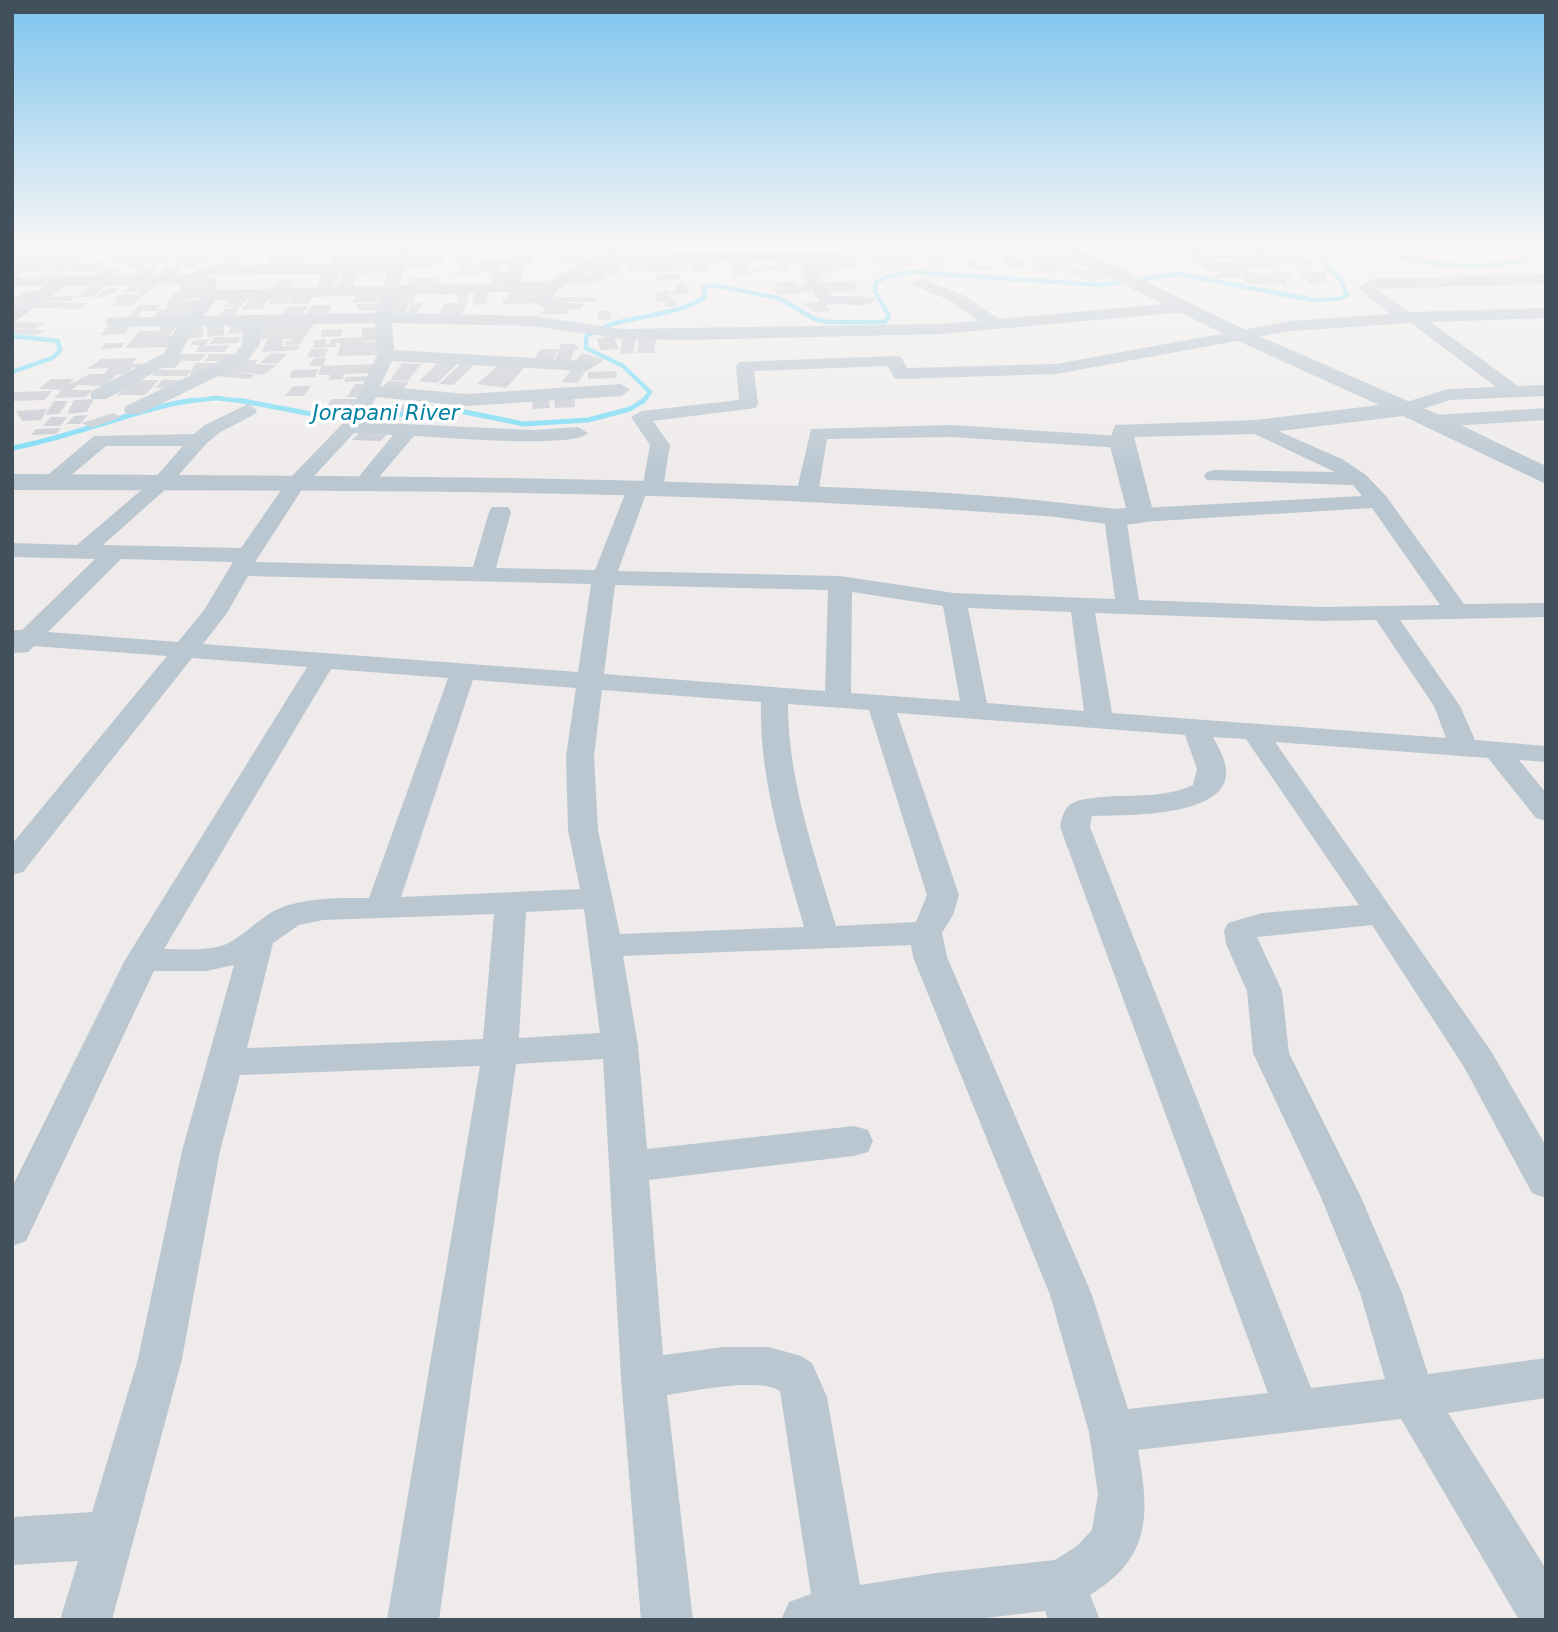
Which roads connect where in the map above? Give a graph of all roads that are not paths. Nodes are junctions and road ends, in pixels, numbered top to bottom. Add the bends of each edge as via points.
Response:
1 (178, 321) edge
2 (190, 321) edge
3 (253, 321) edge
4 (383, 321) edge
5 (534, 321) edge
6 (991, 321) edge
7 (1037, 321) edge
8 (1214, 321) edge
9 (1348, 321) edge
10 (1415, 321) edge
11 (113, 322) dead end
12 (997, 325) junction
13 (816, 331) junction
14 (1243, 335) junction
15 (386, 355) junction
16 (828, 363) junction
17 (586, 366) dead end
18 (621, 390) dead end
19 (1512, 390) junction
20 (1546, 390) edge
21 (371, 391) junction
22 (99, 395) dead end
23 (1404, 409) junction
24 (133, 410) dead end
25 (248, 410) dead end
26 (1546, 414) edge
27 (356, 419) junction
28 (1434, 421) junction
29 (1255, 427) junction
30 (409, 430) junction
31 (578, 433) dead end
32 (199, 440) junction
33 (1121, 442) junction
34 (1335, 463) junction
35 (1546, 476) edge
36 (1359, 479) junction
37 (12, 482) edge
38 (50, 483) junction
39 (160, 484) junction
40 (295, 484) junction
41 (362, 485) junction
42 (645, 489) junction
43 (807, 494) junction
44 (1378, 501) junction
45 (500, 512) dead end
46 (1141, 515) junction
47 (1115, 517) junction
48 (12, 550) edge
49 (84, 550) junction
50 (116, 551) junction
51 (244, 562) junction
52 (482, 575) junction
53 (604, 578) junction
54 (840, 583) junction
55 (954, 600) junction
56 (1082, 604) junction
57 (1128, 606) junction
58 (1546, 610) edge
59 (1457, 612) junction
60 (1384, 614) junction
61 (17, 643) edge
62 (183, 650) junction
63 (324, 660) junction
64 (463, 671) junction
65 (588, 680) junction
66 (775, 694) junction
67 (838, 699) junction
68 (880, 702) junction
69 (975, 709) junction
70 (1099, 719) junction
71 (1195, 727) junction
72 (1254, 731) junction
73 (1464, 748) junction
74 (1496, 750) junction
75 (1546, 754) edge
76 (1546, 812) edge
77 (12, 866) edge
78 (598, 898) junction
79 (511, 902) junction
80 (381, 909) junction
81 (1381, 914) junction
82 (926, 933) junction
83 (259, 935) junction
84 (823, 936) junction
85 (605, 946) junction
86 (142, 960) junction
87 (620, 1045) junction
88 (500, 1052) junction
89 (225, 1062) junction
90 (854, 1141) dead end
91 (628, 1167) junction
92 (1543, 1173) edge
93 (12, 1229) edge
94 (643, 1378) junction
95 (1546, 1378) edge
96 (1413, 1397) junction
97 (1297, 1409) junction
98 (1112, 1433) junction
99 (111, 1535) junction
100 (12, 1541) edge
101 (1068, 1602) edge
102 (1546, 1616) edge
103 (830, 1617) edge
104 (86, 1620) edge
105 (413, 1620) edge
106 (667, 1620) edge

1 - 11 street
2 - 22 street via 165,361
3 - 24 street via 250,348 241,358
4 - 15 street
5 - 13 street via 611,333
6 - 12 street
7 - 12 street
8 - 14 street
9 - 14 street
10 - 19 street
12 - 13 street
13 - 16 street
14 - 16 street via 1093,365 1007,373 900,374 895,361
14 - 23 street
15 - 17 street
15 - 21 street
16 - 42 street via 745,366 749,404 641,416 660,445
18 - 21 street via 466,400
19 - 20 street
19 - 23 street via 1448,395
21 - 27 street
23 - 28 street
23 - 29 street
25 - 32 street
26 - 28 street
27 - 30 street
27 - 40 street
28 - 35 street
29 - 33 street via 1123,430
29 - 34 street
30 - 31 street via 533,436
30 - 41 street
32 - 38 street via 101,440
32 - 39 street
33 - 43 street via 951,431 818,433
33 - 46 street
34 - 36 street
34 - 36 street via 1213,468
36 - 44 street
37 - 38 street
38 - 39 street
39 - 40 street
39 - 49 street
40 - 41 street
40 - 51 street
41 - 42 street
42 - 43 street
42 - 53 street
43 - 47 street via 1047,508
44 - 46 street
44 - 59 street
45 - 52 street
46 - 47 street
47 - 57 street
48 - 49 street
49 - 50 street
50 - 51 street
50 - 61 street
51 - 52 street
51 - 62 street via 215,612
52 - 53 street
53 - 54 street
53 - 65 street
54 - 55 street
54 - 67 street
55 - 56 street
55 - 69 street
56 - 57 street
56 - 70 street
57 - 60 street
58 - 59 street
59 - 60 street
60 - 73 street via 1447,706
61 - 62 street
62 - 63 street
62 - 77 street
63 - 64 street
63 - 86 street
64 - 65 street
64 - 80 street
65 - 66 street
65 - 78 street via 580,768 583,830
66 - 67 street
66 - 84 street via 774,740 782,794
67 - 68 street
68 - 69 street
68 - 82 street via 943,895
69 - 70 street
70 - 71 street
71 - 72 street
71 - 97 street via 1212,768 1209,785 1201,793 1183,800 1087,807 1078,811 1075,827
72 - 73 street
72 - 81 street
73 - 74 street
74 - 75 street
74 - 76 street
78 - 79 street
78 - 85 street
79 - 80 street
79 - 88 street
80 - 83 street via 323,909 288,917
81 - 92 street via 1478,1060
81 - 96 street via 1262,924 1240,931 1240,940 1261,979 1271,1053 1340,1195 1381,1293
82 - 84 street
82 - 98 street via 930,957 1071,1295
83 - 86 street via 236,953 206,960
83 - 89 street
84 - 85 street
85 - 87 street
86 - 93 street
87 - 88 street
87 - 91 street
88 - 89 street
88 - 105 street
89 - 99 street via 201,1151 160,1359
90 - 91 street
91 - 94 street
94 - 103 street via 758,1365 781,1368 796,1376 804,1397
94 - 106 street
95 - 96 street
96 - 97 street
96 - 102 street
97 - 98 street
98 - 101 street via 1122,1494 1115,1542
99 - 100 street
99 - 104 street
101 - 103 street via 936,1598

